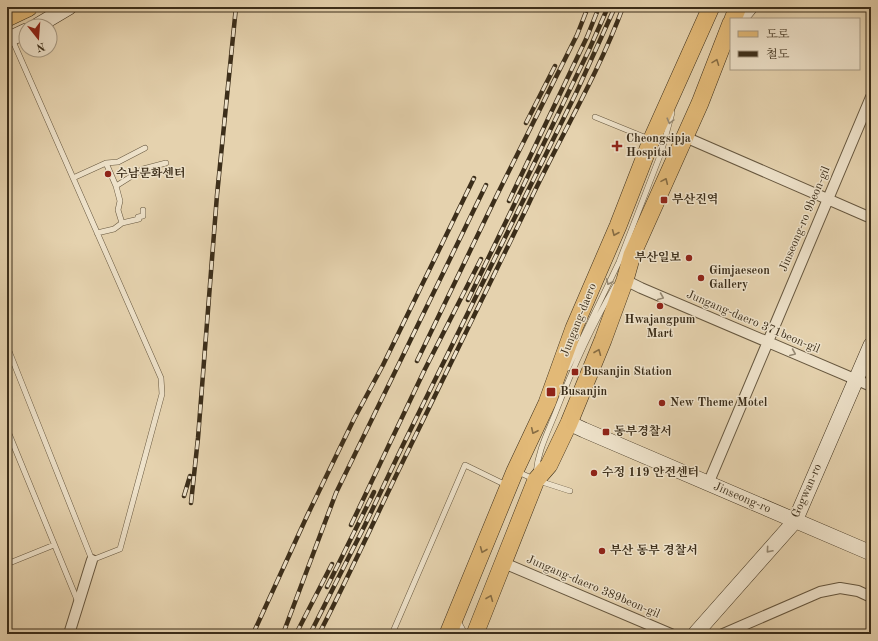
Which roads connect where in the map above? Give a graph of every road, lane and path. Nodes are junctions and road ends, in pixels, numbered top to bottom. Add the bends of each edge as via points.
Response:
1 (28, 7) edge
2 (68, 7) edge
3 (711, 7) edge
4 (738, 7) edge
5 (750, 7) edge
6 (7, 17) edge
7 (50, 18) edge
8 (733, 18) edge
9 (741, 18) edge
10 (729, 29) edge
11 (9, 39) edge
12 (683, 70) junction
13 (871, 97) edge
14 (595, 117) dead end
15 (685, 137) junction
16 (651, 140) junction
17 (145, 148) dead end
18 (106, 163) junction
19 (166, 163) dead end
20 (73, 178) junction
21 (116, 186) junction
22 (828, 199) junction
23 (143, 210) dead end
24 (871, 218) edge
25 (122, 223) junction
26 (97, 233) junction
27 (632, 255) junction
28 (625, 280) junction
29 (768, 342) junction
30 (871, 345) edge
31 (7, 346) edge
32 (856, 380) junction
33 (871, 386) edge
34 (547, 403) junction
35 (569, 423) junction
36 (7, 429) edge
37 (512, 478) junction
38 (536, 480) junction
39 (708, 484) junction
40 (570, 491) dead end
41 (795, 521) junction
42 (54, 545) junction
43 (871, 553) edge
44 (92, 560) junction
45 (504, 563) junction
46 (7, 564) edge
47 (871, 597) edge
48 (78, 603) junction
49 (453, 626) edge
50 (69, 634) edge
51 (392, 634) edge
52 (465, 634) edge
53 (476, 634) edge
54 (671, 634) edge
55 (695, 634) edge
56 (723, 634) edge

1 - 6 highway
2 - 7 main road
3 - 12 main road, Jungang-daero
4 - 8 main road
5 - 9 main road
15 -> 10 main road
11 - 20 lane
12 - 16 main road, Jungang-daero
12 -> 34 lane via 661,153 619,262 568,369
13 - 22 street, Jinseong-ro 9beon-gil
14 - 16 lane
15 - 22 street
27 -> 15 main road
16 -> 34 main road, Jungang-daero via 618,226 574,328
17 - 18 lane via 118,162
18 - 20 lane
18 - 21 lane
19 - 21 lane via 143,169
20 - 26 lane
21 - 25 lane
22 - 24 street
22 - 29 street, Jinseong-ro 9beon-gil
23 - 25 lane via 143,216 138,217 136,221
25 - 26 lane via 114,229
26 - 44 lane via 161,378 162,394 120,549
27 - 28 main road
27 - 38 lane via 589,333 537,458
28 -> 29 street, Jungang-daero 371beon-gil
35 -> 28 main road
29 -> 32 street, Jungang-daero 371beon-gil
29 - 39 street, Jinseong-ro 9beon-gil
30 - 32 main road, Gogwan-ro
31 - 44 lane
32 - 33 street, Jungang-daero 371beon-gil
32 - 41 main road, Gogwan-ro
34 -> 37 main road, Jungang-daero
35 - 38 main road via 549,466
35 - 39 main road, Jinseong-ro
36 - 42 lane
37 - 38 lane
37 -> 49 main road, Jungang-daero
37 - 51 lane via 465,465
38 - 40 lane
38 - 45 main road
39 - 41 main road, Jinseong-ro
41 - 43 main road, Jinseong-ro
41 -> 55 main road, Gogwan-ro
42 - 46 lane
42 - 48 lane
44 - 48 street
53 -> 45 main road
45 - 54 street, Jungang-daero 389beon-gil
47 - 56 street via 840,588 820,592
48 - 50 street
49 - 52 lane

